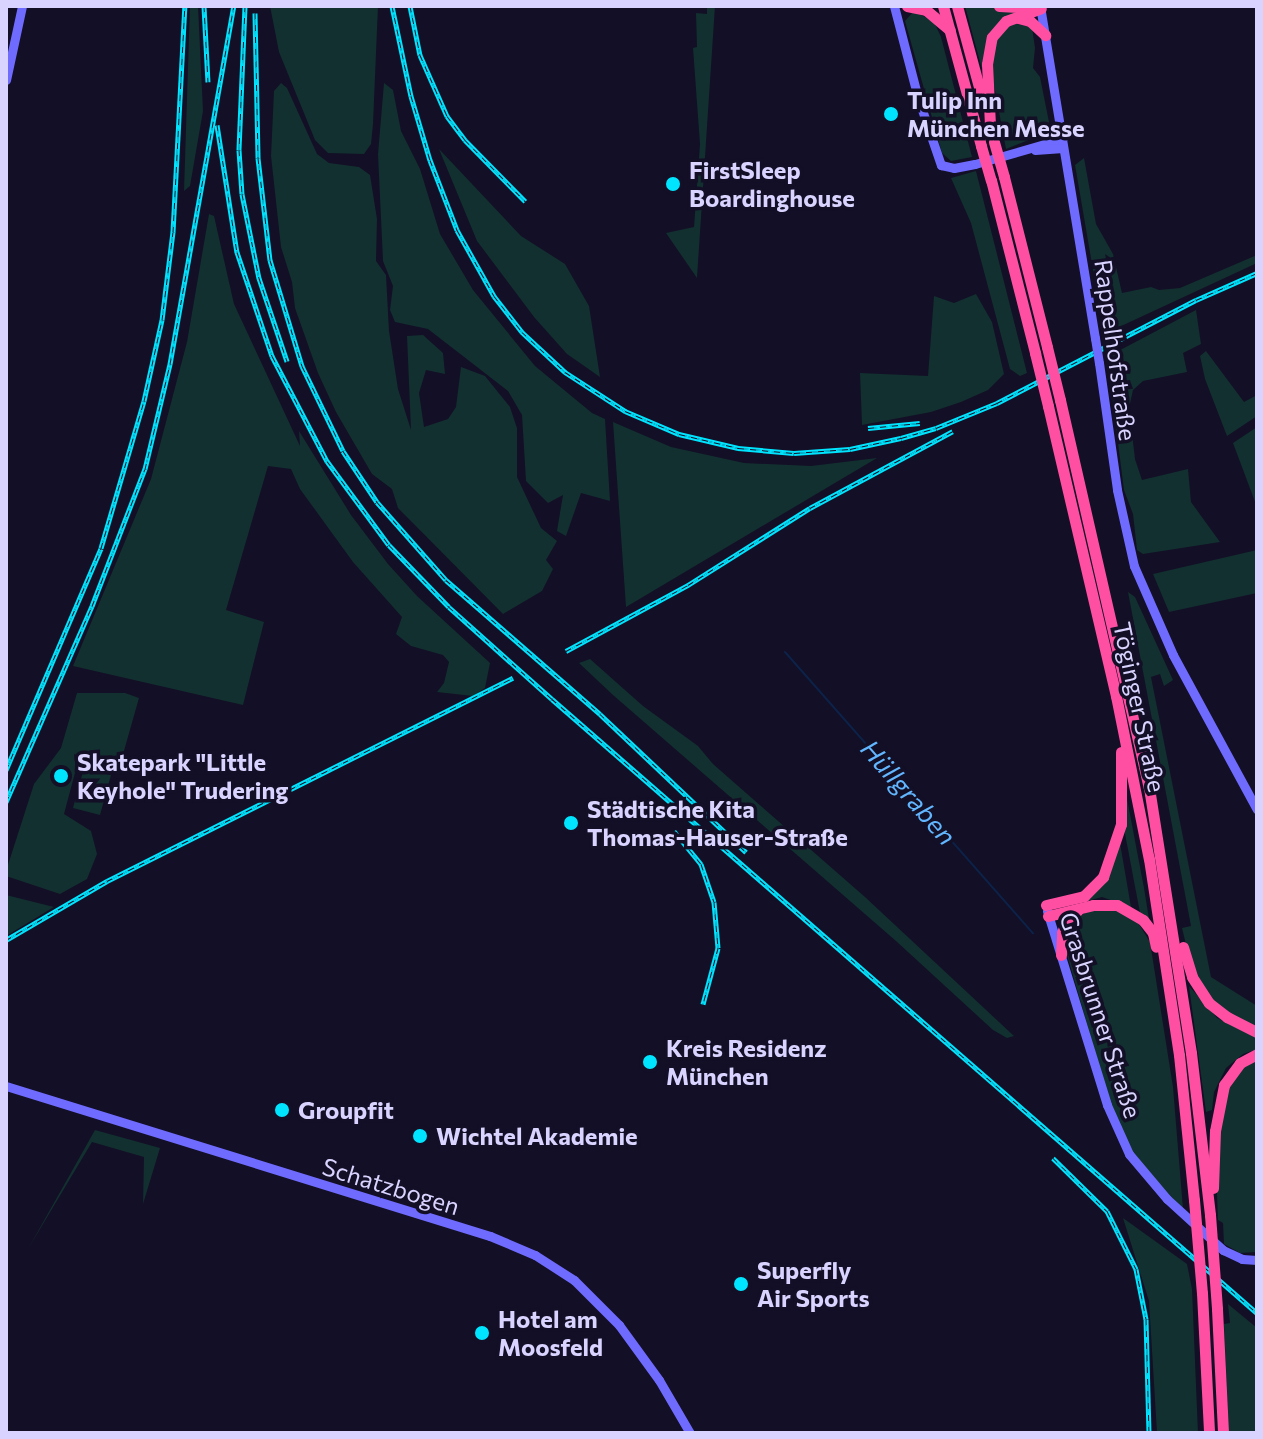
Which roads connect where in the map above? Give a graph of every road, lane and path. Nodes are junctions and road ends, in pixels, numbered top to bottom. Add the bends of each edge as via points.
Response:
1 (22, 6) edge
2 (894, 6) edge
3 (907, 6) edge
4 (943, 6) edge
5 (957, 6) edge
6 (999, 6) edge
7 (1041, 7) edge
8 (1016, 10) edge
9 (950, 30) junction
10 (1045, 35) junction
11 (6, 80) edge
12 (990, 125) junction
13 (1062, 144) junction
14 (1116, 696) junction
15 (1257, 810) edge
16 (1081, 908) junction
17 (1047, 911) junction
18 (1173, 925) junction
19 (1061, 955) junction
20 (1169, 988) junction
21 (1257, 1032) edge
22 (1257, 1054) edge
23 (6, 1086) edge
24 (1210, 1215) junction
25 (1257, 1260) edge
26 (690, 1433) edge
27 (1209, 1433) edge
28 (1223, 1433) edge

1 - 11 street
2 - 13 street via 941,165 954,168
3 - 9 highway via 926,10
4 - 9 highway, Töginger Straße
5 - 12 highway, Töginger Straße
6 - 8 highway
7 - 8 highway
7 - 10 street, Rappelhofstraße
8 - 10 highway
8 - 12 highway via 998,28 988,53
9 - 14 highway, Töginger Straße, bridge via 1035,353
10 - 13 street, Rappelhofstraße
12 - 18 highway, Töginger Straße, bridge via 1131,697
13 - 15 street, Rappelhofstraße, bridge via 1134,566 1173,655
14 - 17 highway via 1123,803 1113,856 1093,890
14 - 20 highway, Töginger Straße
16 - 17 highway
16 - 19 highway via 1064,925
16 - 20 highway via 1117,905 1143,920 1153,933
17 - 19 street, Grasbrunner Straße
18 - 21 highway via 1201,993 1217,1011
18 - 24 highway, Töginger Straße
19 - 25 street, Grasbrunner Straße via 1107,1105 1129,1154 1185,1217 1223,1250
20 - 27 highway, Töginger Straße, bridge via 1194,1200
22 - 24 highway via 1234,1068 1221,1094
23 - 26 street, Schatzbogen via 532,1253 567,1274 619,1325
24 - 28 highway, Töginger Straße, bridge

